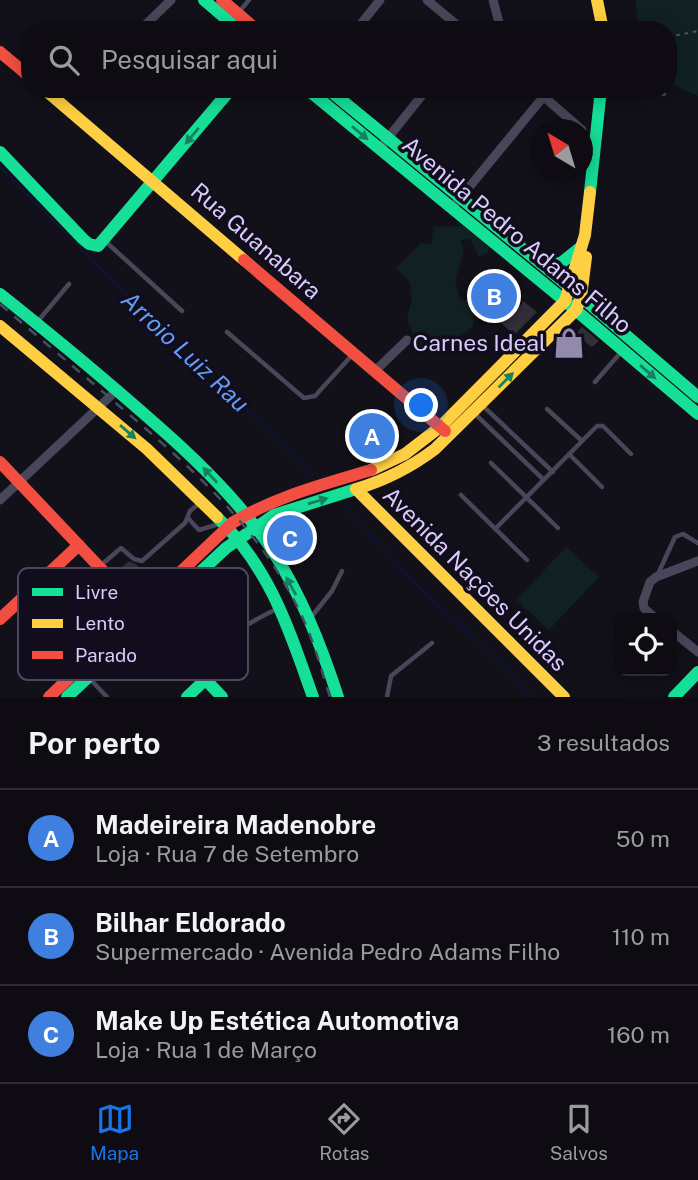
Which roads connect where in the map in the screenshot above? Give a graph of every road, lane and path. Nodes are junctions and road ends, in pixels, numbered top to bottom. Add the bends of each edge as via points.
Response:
1 (171, 0) edge
2 (204, 0) edge
3 (222, 0) edge
4 (249, 0) edge
5 (380, 0) edge
6 (427, 0) edge
7 (493, 0) edge
8 (597, 0) edge
9 (238, 13) junction
10 (149, 21) edge
11 (228, 21) edge
12 (247, 21) edge
13 (363, 21) edge
14 (452, 21) edge
15 (499, 21) edge
16 (601, 21) edge
17 (698, 31) edge
18 (677, 35) edge
19 (0, 52) edge
20 (21, 70) edge
21 (55, 98) edge
22 (224, 98) edge
23 (320, 98) edge
24 (337, 98) edge
25 (420, 98) edge
26 (542, 98) edge
27 (546, 98) edge
28 (600, 98) edge
29 (570, 119) edge
30 (593, 139) edge
31 (596, 142) junction
32 (383, 144) junction
33 (0, 152) edge
34 (154, 182) junction
35 (456, 203) junction
36 (583, 241) junction
37 (100, 243) junction
38 (541, 264) junction
39 (69, 284) dead end
40 (576, 292) junction
41 (0, 294) edge
42 (565, 301) junction
43 (576, 310) junction
44 (182, 311) dead end
45 (36, 323) junction
46 (0, 326) edge
47 (226, 332) dead end
48 (407, 340) dead end
49 (623, 350) junction
50 (354, 353) junction
51 (77, 356) junction
52 (375, 371) junction
53 (59, 375) junction
54 (595, 382) dead end
55 (118, 389) junction
56 (698, 397) edge
57 (99, 407) junction
58 (477, 409) junction
59 (547, 409) dead end
60 (698, 414) edge
61 (440, 427) junction
62 (510, 432) junction
63 (451, 436) junction
64 (502, 440) junction
65 (582, 441) junction
66 (569, 454) junction
67 (631, 454) dead end
68 (0, 462) edge
69 (491, 463) dead end
70 (553, 472) junction
71 (544, 480) junction
72 (19, 482) junction
73 (601, 486) dead end
74 (357, 490) junction
75 (461, 495) dead end
76 (527, 498) junction
77 (0, 500) edge
78 (202, 501) junction
79 (245, 514) junction
80 (188, 518) junction
81 (225, 525) junction
82 (256, 526) junction
83 (558, 528) dead end
84 (495, 529) junction
85 (237, 539) junction
86 (698, 543) edge
87 (79, 545) junction
88 (527, 561) dead end
89 (698, 561) edge
90 (99, 567) joint
91 (54, 568) edge
92 (187, 568) edge
93 (202, 568) edge
94 (342, 571) dead end
95 (656, 577) junction
96 (18, 602) edge
97 (281, 607) junction
98 (650, 613) edge
99 (0, 619) edge
100 (310, 620) junction
101 (248, 624) edge
102 (677, 635) edge
103 (432, 643) dead end
104 (698, 652) edge
105 (698, 672) edge
106 (69, 680) edge
107 (85, 680) edge
108 (91, 680) edge
109 (198, 680) edge
110 (206, 680) edge
111 (338, 695) edge
112 (49, 697) edge
113 (67, 697) edge
114 (107, 697) edge
115 (187, 697) edge
116 (222, 697) edge
117 (313, 697) edge
118 (387, 697) edge
119 (564, 697) edge
120 (674, 697) edge

1 - 10 street
2 - 11 main road
3 - 9 main road
4 - 9 lane
5 - 13 street
6 - 14 street
7 - 15 street
8 - 16 main road
9 - 12 main road
17 - 18 path
19 - 20 main road
21 - 34 main road, Rua Guanabara
22 -> 34 main road
23 -> 32 main road, Avenida Pedro Adams Filho
24 - 32 main road, Avenida Pedro Adams Filho
25 - 32 street
26 - 35 street
27 - 29 street
28 - 31 main road
30 - 31 street
31 - 36 main road
32 - 35 main road, Avenida Pedro Adams Filho
33 - 37 main road via 83,239
34 - 37 main road
34 - 50 main road, Rua Guanabara
35 - 38 main road, Avenida Pedro Adams Filho
35 - 42 main road, Avenida Pedro Adams Filho
36 - 38 main road via 562,263
36 - 40 main road
37 - 44 lane
38 - 40 main road, Avenida Pedro Adams Filho
39 - 45 lane
40 - 42 main road
40 - 43 main road
40 - 56 main road, Avenida Pedro Adams Filho
41 - 45 main road
42 - 43 main road, Avenida Pedro Adams Filho
42 - 61 main road
43 - 49 main road, Avenida Pedro Adams Filho
58 -> 43 main road
45 - 51 main road
46 - 53 main road
47 - 50 lane via 304,398 316,396
48 - 52 street
49 - 54 lane
49 -> 60 main road, Avenida Pedro Adams Filho
50 - 52 main road, Rua Guanabara
51 - 53 main road via 75,370
51 - 55 main road
52 - 61 main road, Rua Guanabara
53 - 57 main road
55 - 57 street
79 -> 55 main road via 205,469
57 - 72 street
57 -> 78 main road
58 - 62 lane
58 - 63 main road
58 - 64 lane
59 - 65 lane
61 - 63 main road, Rua Guanabara
61 - 79 main road via 378,468 284,496
62 - 64 lane
62 - 70 lane
63 - 74 main road via 413,466
64 - 71 lane
65 - 66 lane
65 - 67 lane via 600,425
66 - 70 lane
66 - 73 lane
68 - 72 main road
69 - 76 lane
70 - 71 lane
71 - 76 lane
72 - 77 street
72 - 87 main road
82 -> 74 main road via 274,515
74 - 119 main road, Avenida Nações Unidas
75 - 84 lane
76 - 83 lane
76 - 84 lane
78 - 80 lane
78 - 81 main road
79 - 81 main road
79 - 82 main road
80 - 81 lane via 199,530
80 - 90 lane via 142,561 121,548
81 - 85 main road
81 - 92 main road
82 - 85 main road
100 -> 82 main road
84 - 88 lane
85 - 93 main road
85 - 97 main road
86 - 95 lane via 683,534 675,537
87 - 90 main road
87 - 91 main road
89 - 95 street
94 - 100 lane
95 - 98 street via 643,602
96 - 99 main road
97 - 101 lane
97 - 117 main road
100 - 111 main road
102 - 104 street
103 - 118 lane via 391,676
105 - 120 main road
106 - 112 main road
107 - 113 main road
108 - 114 lane
109 - 115 main road
110 - 116 main road

